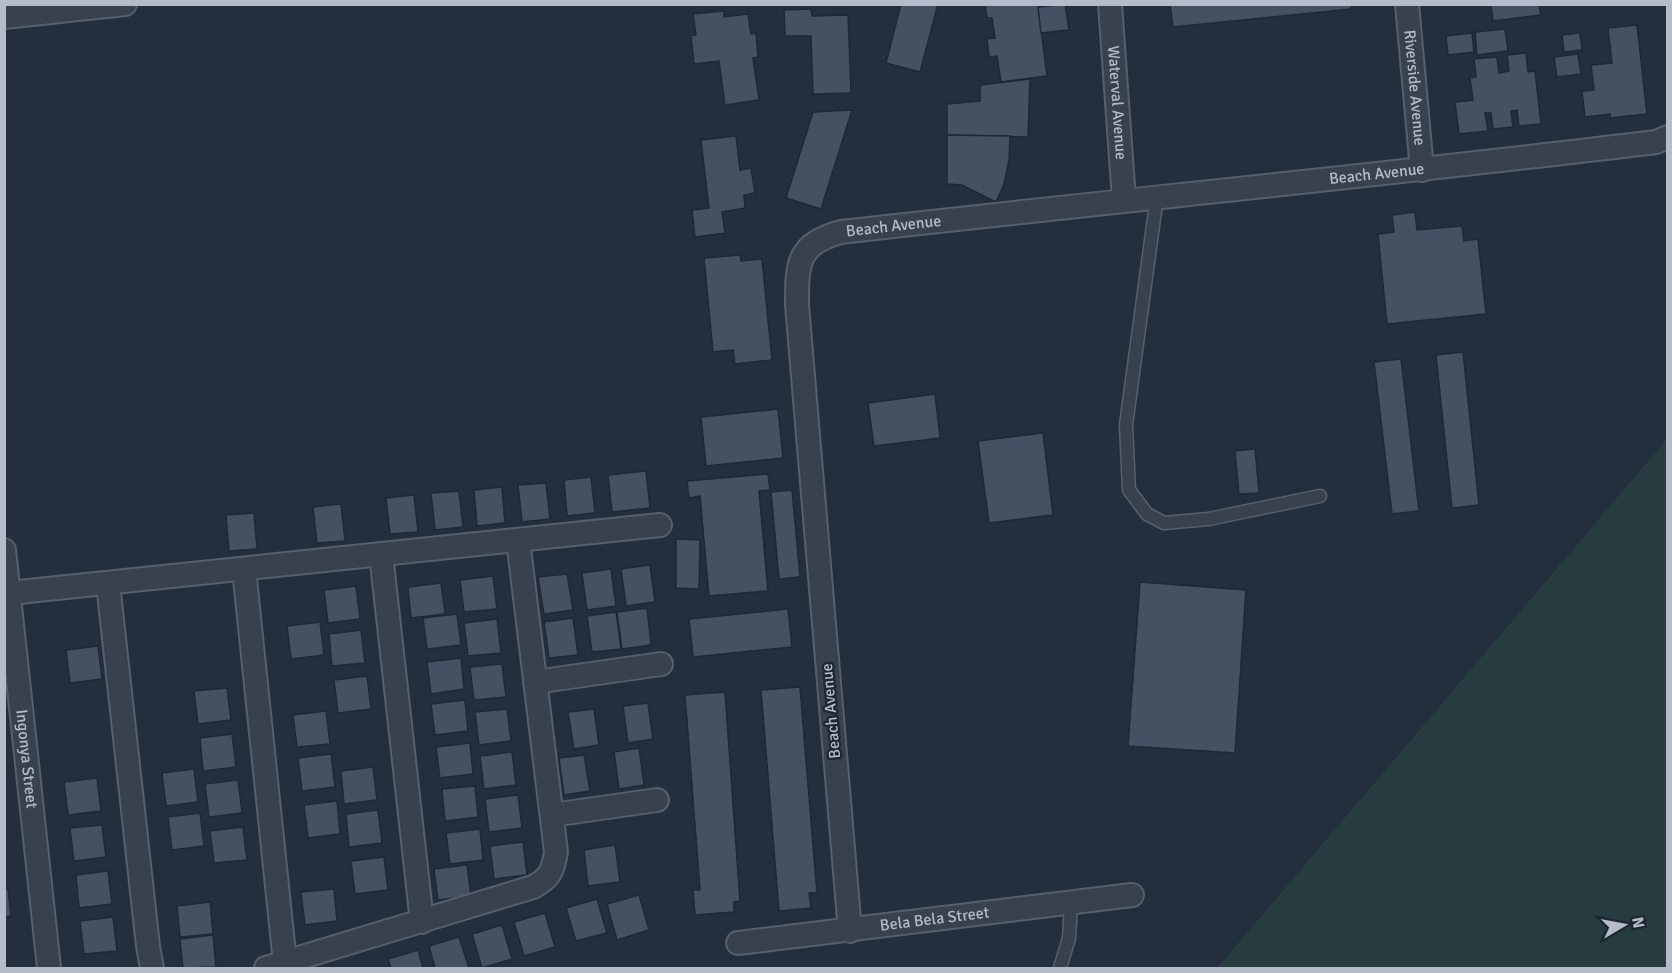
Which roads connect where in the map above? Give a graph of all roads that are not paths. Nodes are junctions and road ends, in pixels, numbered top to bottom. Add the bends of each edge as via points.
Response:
1 (125, 4) edge
2 (1110, 4) edge
3 (1407, 4) edge
4 (4, 17) edge
5 (1668, 137) edge
6 (1422, 170) junction
7 (1157, 196) junction
8 (1124, 200) junction
9 (1320, 496) dead end
10 (660, 525) dead end
11 (518, 540) junction
12 (4, 550) edge
13 (381, 554) junction
14 (244, 569) junction
15 (108, 584) junction
16 (9, 593) junction
17 (661, 664) dead end
18 (535, 682) junction
19 (657, 800) dead end
20 (552, 816) junction
21 (1132, 895) dead end
22 (1071, 903) junction
23 (422, 922) junction
24 (850, 931) junction
25 (738, 943) dead end
26 (275, 966) edge
27 (49, 969) edge
28 (152, 969) edge
29 (1060, 969) edge

1 - 4 street
2 - 8 street, Waterval Avenue
3 - 6 street, Riverside Avenue
5 - 6 street, Beach Avenue via 1656,142
6 - 7 street, Beach Avenue
7 - 8 street, Beach Avenue
7 - 9 lane via 1126,425 1129,490 1147,514 1164,523 1209,519
8 - 24 street, Beach Avenue via 841,232 813,242 801,260 797,305
10 - 11 street
11 - 13 street
11 - 18 street
12 - 16 street, Ingonya Street
13 - 14 street
13 - 23 street
14 - 15 street
14 - 26 street
15 - 16 street
15 - 28 street
16 - 27 street, Ingonya Street
17 - 18 street
18 - 20 street
19 - 20 street
20 - 23 street via 556,852 548,878 533,887
21 - 22 street, Bela Bela Street
22 - 24 street, Bela Bela Street
22 - 29 lane via 1069,938
23 - 26 street
24 - 25 street, Bela Bela Street

